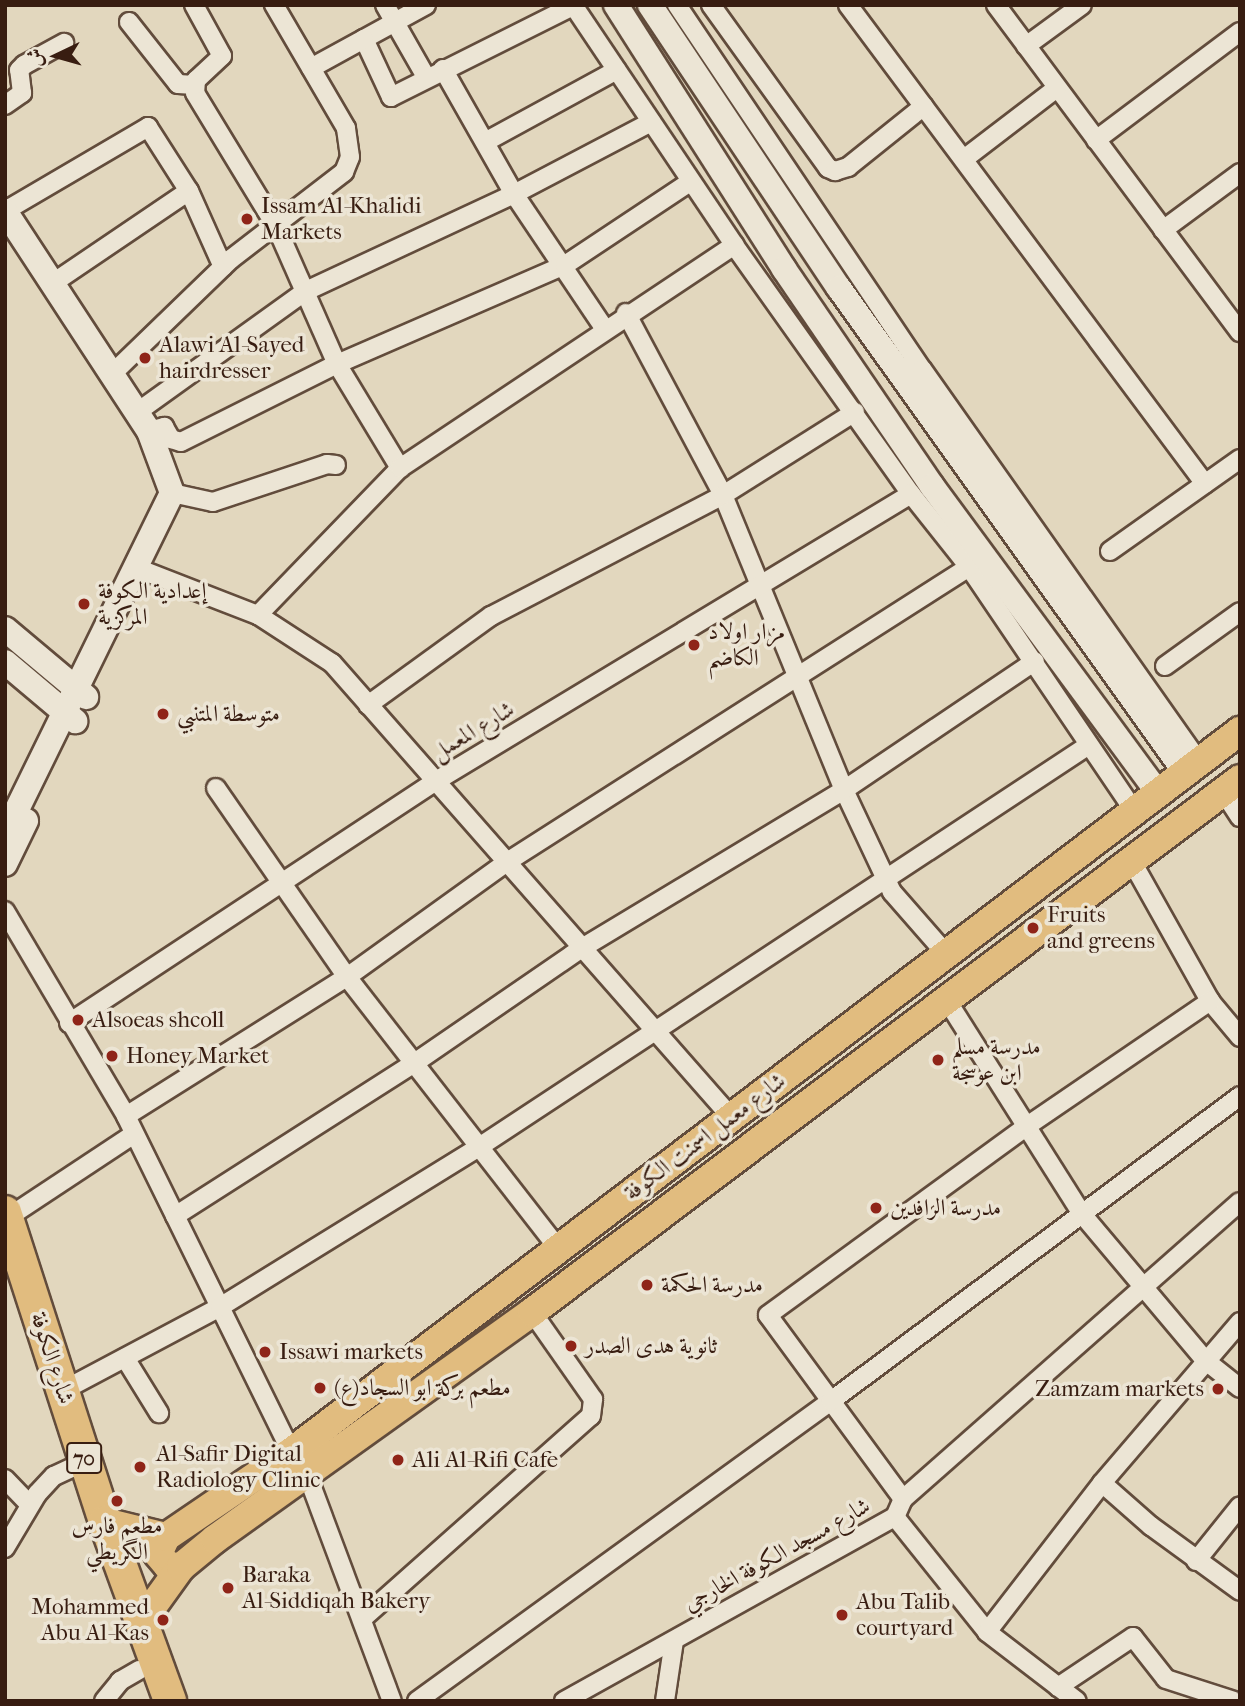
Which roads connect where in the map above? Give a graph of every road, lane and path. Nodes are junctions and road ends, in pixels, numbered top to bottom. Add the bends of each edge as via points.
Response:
1 (194, 5) edge
2 (274, 5) edge
3 (386, 5) edge
4 (426, 5) edge
5 (616, 5) edge
6 (650, 5) edge
7 (677, 5) edge
8 (712, 5) edge
9 (848, 5) edge
10 (996, 5) edge
11 (1082, 5) edge
12 (573, 6) edge
13 (129, 22) dead end
14 (395, 22) junction
15 (1240, 32) edge
16 (364, 39) junction
17 (64, 43) dead end
18 (1026, 46) junction
19 (311, 68) junction
20 (617, 70) junction
21 (435, 73) junction
22 (195, 85) junction
23 (1057, 88) junction
24 (5, 106) edge
25 (924, 106) junction
26 (724, 118) junction
27 (651, 122) junction
28 (700, 139) junction
29 (1096, 140) junction
30 (485, 142) junction
31 (964, 159) junction
32 (1240, 173) edge
33 (690, 183) junction
34 (189, 191) junction
35 (514, 194) junction
36 (5, 211) edge
37 (276, 226) junction
38 (1163, 230) junction
39 (734, 246) junction
40 (565, 265) junction
41 (223, 267) junction
42 (53, 283) junction
43 (306, 292) junction
44 (626, 313) junction
45 (1237, 323) edge
46 (604, 328) junction
47 (337, 364) junction
48 (113, 373) junction
49 (855, 412) junction
50 (142, 422) junction
51 (1240, 459) edge
52 (336, 465) dead end
53 (400, 468) junction
54 (1205, 484) junction
55 (172, 493) junction
56 (911, 494) junction
57 (723, 495) junction
58 (1012, 516) junction
59 (1110, 551) dead end
60 (970, 559) junction
61 (134, 567) junction
62 (762, 586) junction
63 (1240, 612) edge
64 (258, 615) junction
65 (5, 629) edge
66 (1035, 661) junction
67 (5, 662) edge
68 (1165, 666) dead end
69 (798, 674) junction
70 (84, 685) junction
71 (368, 705) junction
72 (70, 718) junction
73 (1160, 738) junction
74 (1089, 745) junction
75 (1216, 755) edge
76 (1135, 760) junction
77 (436, 781) junction
78 (1231, 785) edge
79 (216, 788) dead end
80 (844, 790) junction
81 (1158, 792) junction
82 (1134, 811) junction
83 (1240, 817) edge
84 (5, 834) edge
85 (1131, 860) junction
86 (507, 862) junction
87 (5, 864) edge
88 (279, 880) junction
89 (887, 880) junction
90 (5, 911) edge
91 (582, 948) junction
92 (948, 956) junction
93 (347, 977) junction
94 (946, 999) junction
95 (1210, 1001) junction
96 (69, 1023) junction
97 (656, 1032) junction
98 (1240, 1037) edge
99 (413, 1064) junction
100 (1240, 1096) edge
101 (126, 1116) junction
102 (732, 1118) junction
103 (1027, 1126) junction
104 (134, 1134) junction
105 (476, 1149) junction
106 (1240, 1202) edge
107 (1082, 1214) junction
108 (6, 1215) edge
109 (175, 1216) junction
110 (554, 1250) junction
111 (518, 1277) junction
112 (5, 1279) edge
113 (570, 1284) junction
114 (1144, 1290) junction
115 (220, 1307) junction
116 (537, 1309) junction
117 (1240, 1322) edge
118 (1233, 1343) edge
119 (125, 1358) junction
120 (1206, 1361) junction
121 (1240, 1388) edge
122 (62, 1391) junction
123 (831, 1401) junction
124 (159, 1413) dead end
125 (299, 1463) junction
126 (71, 1468) junction
127 (5, 1479) edge
128 (1102, 1483) junction
129 (903, 1499) junction
130 (30, 1505) junction
131 (1240, 1506) edge
132 (895, 1517) junction
133 (106, 1522) junction
134 (166, 1537) junction
135 (5, 1548) edge
136 (1196, 1561) junction
137 (181, 1567) junction
138 (1240, 1591) edge
139 (362, 1619) junction
140 (142, 1621) junction
141 (987, 1632) junction
142 (674, 1641) junction
143 (139, 1670) junction
144 (1058, 1686) junction
145 (104, 1701) edge
146 (150, 1701) edge
147 (170, 1701) edge
148 (392, 1701) edge
149 (417, 1701) edge
150 (564, 1701) edge
151 (665, 1701) edge
152 (1077, 1701) edge
153 (1234, 1701) edge

1 - 22 street via 222,56
2 - 19 street
3 - 14 street
4 - 14 street
5 - 28 street
6 - 26 street
7 - 58 street
8 - 25 street via 828,168 848,167
9 - 25 street
10 - 18 street
11 - 18 street
12 - 20 street
12 - 21 street
13 - 22 street via 178,84
14 - 16 street
14 - 21 street
15 - 29 street
16 - 19 street
16 - 21 street via 391,97
17 - 24 street via 19,70 22,93
18 - 23 street
19 - 37 street via 346,128 350,157 344,172
20 - 27 street
20 - 30 street
21 - 30 street
22 - 37 street via 195,93
23 - 29 street
23 - 31 street
25 - 31 street
26 - 28 street
26 - 58 street
27 - 33 street
27 - 35 street
28 - 60 street
29 - 38 street
30 - 35 street
31 - 54 street
32 - 38 street
33 - 39 street
33 - 40 street
34 - 36 street via 148,127
34 - 41 street
34 - 42 street
35 - 40 street
35 - 43 street
36 - 42 street
37 - 41 street
37 - 43 street
38 - 45 street
39 - 44 street
39 - 49 street
40 - 46 street
40 - 47 street
41 - 48 street
42 - 48 street
43 - 47 street
43 - 50 street
44 - 46 street
44 - 57 street
46 - 53 street
47 - 50 street via 181,443 171,439 164,427
47 - 53 street
48 - 50 street
49 - 56 street
49 - 57 street
50 - 55 street
51 - 54 street
52 - 55 street via 213,502
53 - 64 street
54 - 59 street
55 - 61 street
56 - 60 street
56 - 62 street, شارع المعمل
57 - 62 street
57 - 71 street via 491,616
58 - 73 street
58 - 75 street
60 - 66 street
60 - 69 street
60 - 76 street
61 - 64 street
61 - 70 street
62 - 69 street
62 - 77 street, شارع المعمل
63 - 68 street
64 - 71 street via 300,638 332,663
65 - 70 street
66 - 74 street
66 - 80 street
67 - 72 street
69 - 80 street
69 - 86 street
70 - 72 street
71 - 77 street
72 - 84 street
72 - 87 street
73 - 75 street
73 - 76 street
74 - 82 street
74 - 89 street
75 - 81 main road, شارع معمل اسمنت الكوفة
76 - 81 street
77 - 86 street
77 - 88 street, شارع المعمل
78 - 83 street
78 - 85 main road, شارع معمل اسمنت الكوفة
79 - 88 street
80 - 89 street
80 - 91 street
81 - 82 main road, شارع معمل اسمنت الكوفة
82 - 92 main road, شارع معمل اسمنت الكوفة
85 - 94 main road, شارع معمل اسمنت الكوفة
85 - 95 street
86 - 91 street
86 - 93 street
88 - 93 street
88 - 96 street, شارع المعمل
89 - 92 street
89 - 97 street
90 - 96 street
91 - 97 street
91 - 99 street
92 - 102 main road, شارع معمل اسمنت الكوفة
93 - 99 street
93 - 101 street
94 - 103 street
94 - 113 main road, شارع معمل اسمنت الكوفة
95 - 98 street
95 - 103 street
96 - 101 street
97 - 102 street
97 - 105 street
99 - 105 street
99 - 109 street
100 - 107 street
101 - 104 street
102 - 110 main road, شارع معمل اسمنت الكوفة
103 - 107 street
103 - 123 street via 768,1315
104 - 108 street
104 - 109 street
105 - 110 street
105 - 115 street
106 - 114 street
107 - 114 street
107 - 123 street
108 - 122 highway, شارع الكوفة / 70
109 - 115 street
110 - 111 main road, شارع معمل اسمنت الكوفة
110 - 113 main road via 552,1270
111 - 116 main road via 535,1284
111 - 125 main road, شارع معمل اسمنت الكوفة
112 - 126 highway, شارع الكوفة / 70
113 - 116 main road, شارع معمل اسمنت الكوفة
114 - 120 street
114 - 129 street
115 - 119 street
115 - 125 street
116 - 125 main road, شارع معمل اسمنت الكوفة
116 - 139 street via 593,1399 592,1416
117 - 118 street
118 - 120 street
119 - 122 street
119 - 124 street
120 - 121 street
120 - 128 street
122 - 133 highway, شارع الكوفة / 70
123 - 129 street
123 - 149 street
125 - 134 main road, شارع معمل اسمنت الكوفة
125 - 137 main road, شارع معمل اسمنت الكوفة
125 - 139 street
126 - 130 street via 54,1476
126 - 143 highway, شارع الكوفة / 70
127 - 130 street
128 - 136 street
128 - 141 street
129 - 132 street
130 - 135 street
131 - 136 street
132 - 141 street, شارع مسجد الكوفة الخارجي
132 - 142 street, شارع مسجد الكوفة الخارجي
133 - 134 main road
133 - 140 highway, شارع الكوفة / 70
134 - 137 main road via 158,1555 168,1566
136 - 138 street
137 - 140 main road, شارع معمل اسمنت الكوفة
139 - 148 street
140 - 147 highway, شارع الكوفة / 70
141 - 144 street, شارع مسجد الكوفة الخارجي
142 - 150 street, شارع مسجد الكوفة الخارجي
142 - 151 street
143 - 145 street via 113,1688
143 - 146 highway, شارع الكوفة / 70
144 - 152 street, شارع مسجد الكوفة الخارجي
144 - 153 street via 1133,1637 1166,1679

